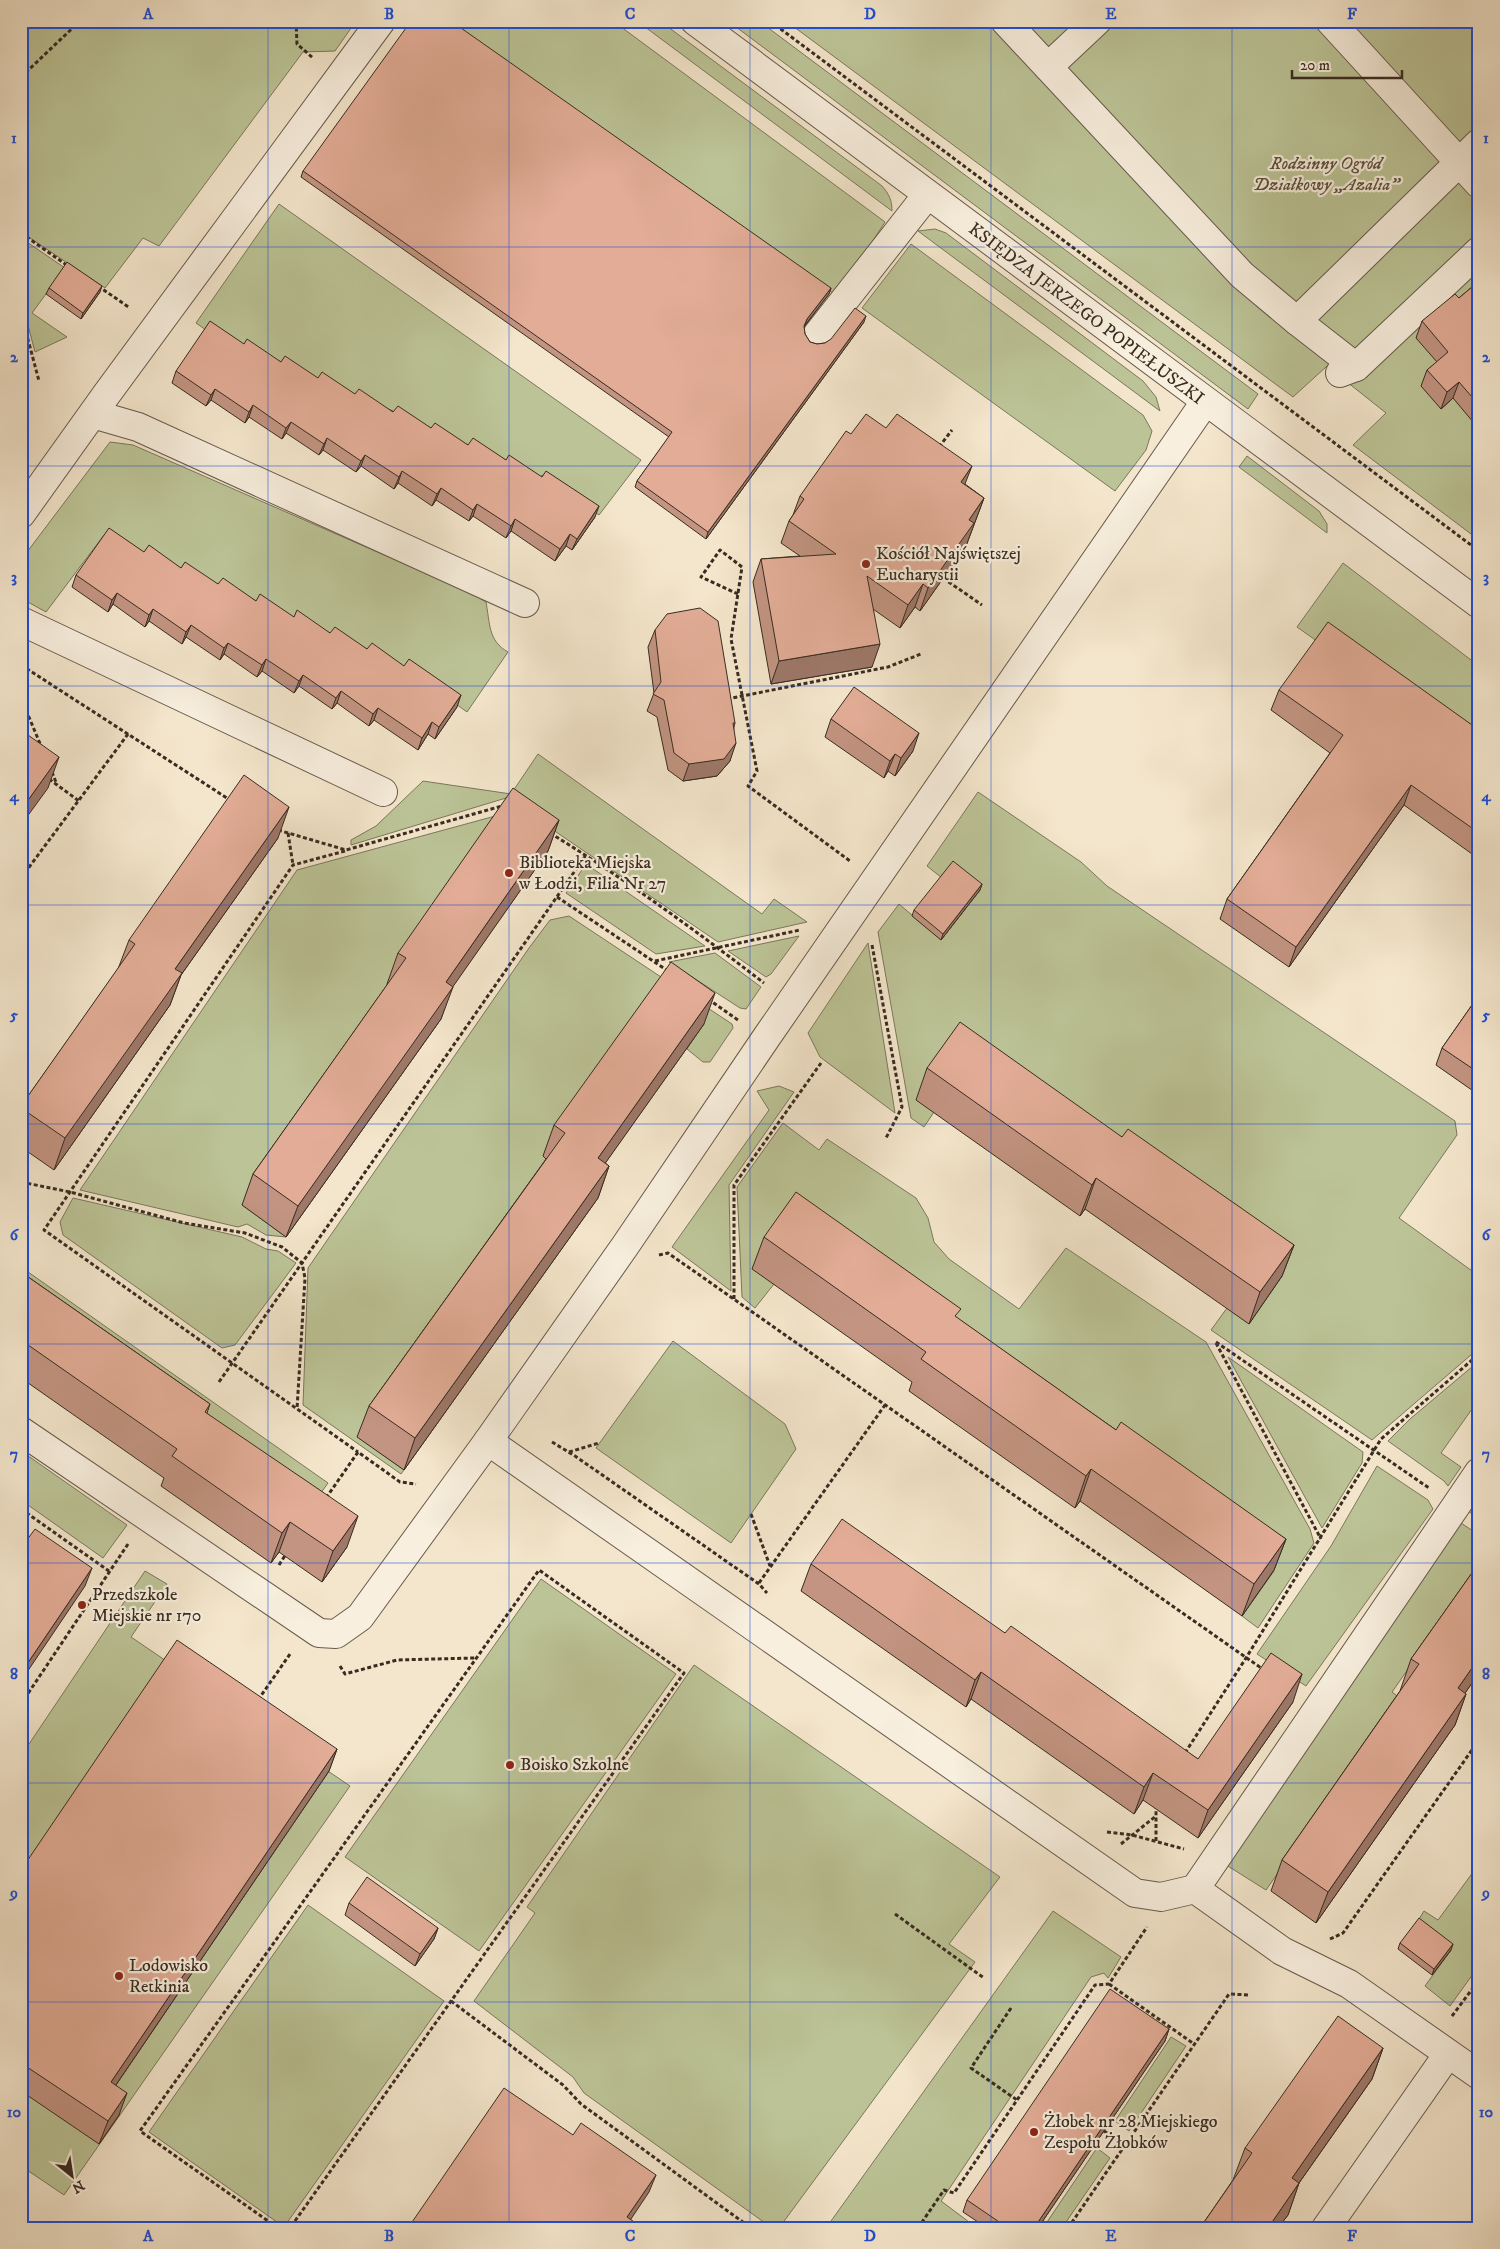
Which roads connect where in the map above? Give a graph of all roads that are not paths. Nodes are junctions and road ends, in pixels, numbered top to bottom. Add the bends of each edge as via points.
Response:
1 (381, 21) edge
2 (695, 21) edge
3 (1005, 21) edge
4 (1097, 21) edge
5 (1330, 21) edge
6 (1048, 67) junction
7 (1479, 143) edge
8 (1458, 162) junction
9 (1479, 184) edge
10 (927, 195) junction
11 (1479, 251) edge
12 (1297, 321) junction
13 (817, 335) dead end
14 (1205, 402) junction
15 (93, 414) junction
16 (21, 514) edge
17 (525, 602) dead end
18 (1479, 604) edge
19 (21, 621) edge
20 (383, 792) dead end
21 (21, 1431) edge
22 (488, 1441) junction
23 (1479, 1472) edge
24 (1195, 1889) junction
25 (1448, 2054) junction
26 (1479, 2075) edge
27 (1326, 2228) edge

1 - 15 street
2 - 10 street, KSIĘDZA JERZEGO POPIEŁUSZKI
3 - 6 street
4 - 6 street
5 - 8 street
6 - 12 street via 1242,275
7 - 8 street
8 - 9 street
8 - 12 street
10 - 13 street
10 - 14 street, KSIĘDZA JERZEGO POPIEŁUSZKI
11 - 12 street via 1346,370
14 - 18 street, KSIĘDZA JERZEGO POPIEŁUSZKI
14 - 22 street
15 - 16 street
15 - 17 street via 138,427
19 - 20 street
21 - 22 street via 314,1630 336,1634 360,1617
22 - 24 street via 1135,1893 1161,1897
23 - 24 street
24 - 25 street via 1282,1951 1349,1984
25 - 26 street
25 - 27 street

